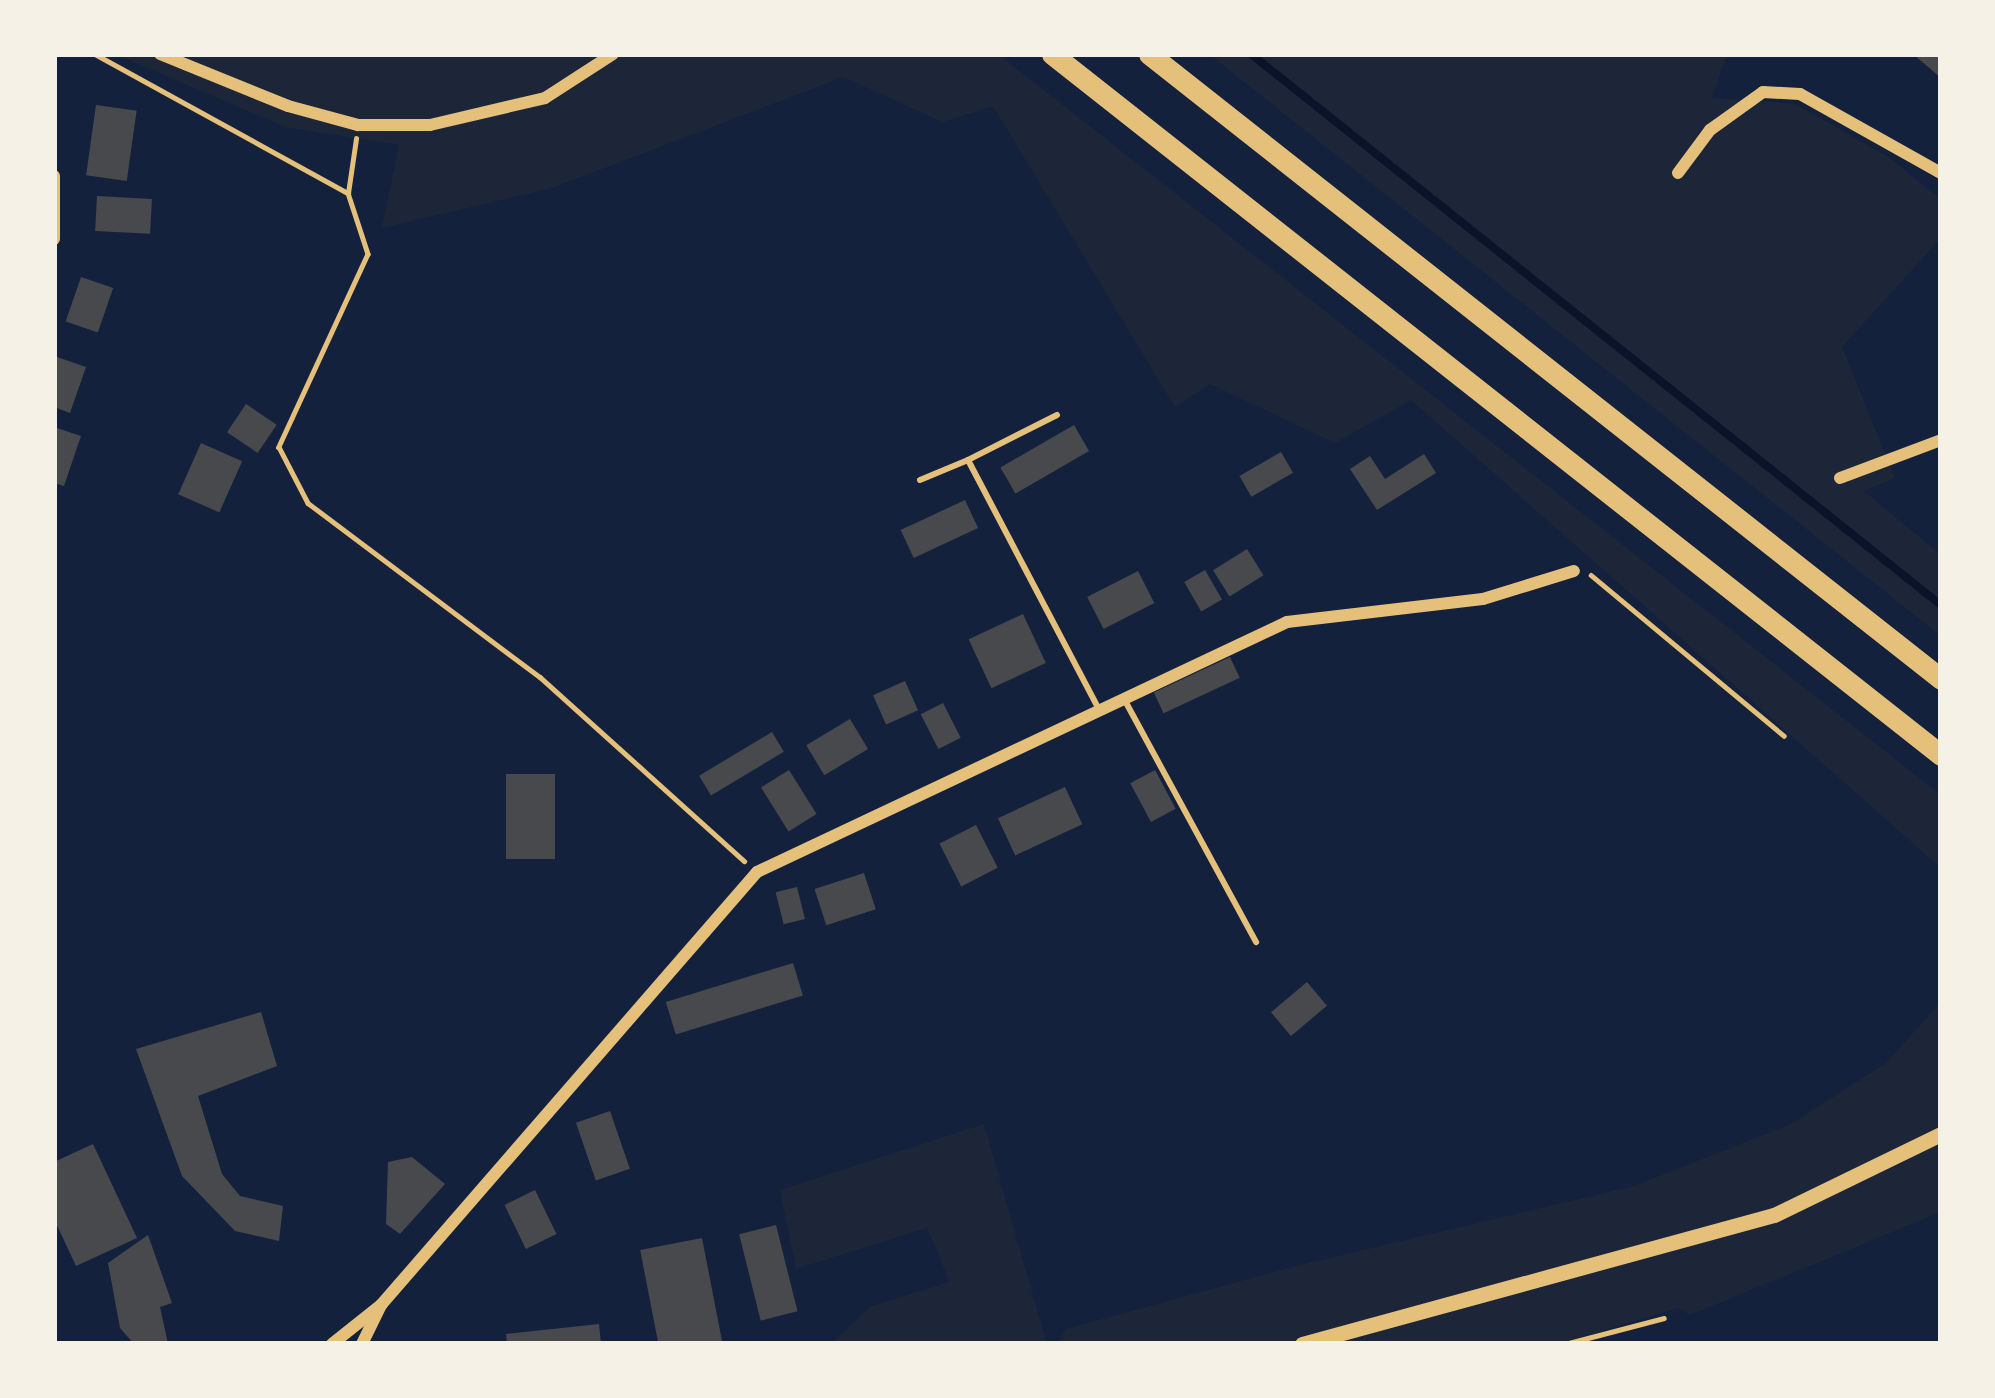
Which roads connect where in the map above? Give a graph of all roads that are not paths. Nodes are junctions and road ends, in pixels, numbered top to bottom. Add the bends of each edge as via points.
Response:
1 (160, 54) edge
2 (613, 54) edge
3 (1052, 54) edge
4 (1150, 54) edge
5 (1678, 173) dead end
6 (1941, 173) edge
7 (54, 176) edge
8 (54, 239) edge
9 (1058, 415) dead end
10 (1941, 440) edge
11 (968, 460) junction
12 (1840, 478) dead end
13 (920, 480) dead end
14 (1574, 571) road end
15 (1941, 679) edge
16 (1121, 694) junction
17 (1097, 706) junction
18 (1941, 755) edge
19 (1256, 942) dead end
20 (1941, 1134) edge
21 (380, 1305) junction
22 (332, 1344) edge
23 (362, 1344) edge
24 (1303, 1344) edge

1 - 2 street via 358,124 492,115 545,98
3 - 18 highway
4 - 15 highway
5 - 6 street via 1710,130 1763,92 1800,94
7 - 8 street
9 - 11 lane
10 - 12 street
11 - 13 lane
11 - 17 lane
14 - 16 street via 1483,599 1287,622
16 - 17 street
16 - 19 lane
17 - 21 street via 758,872
20 - 24 street via 1774,1215
21 - 22 street
21 - 23 street

